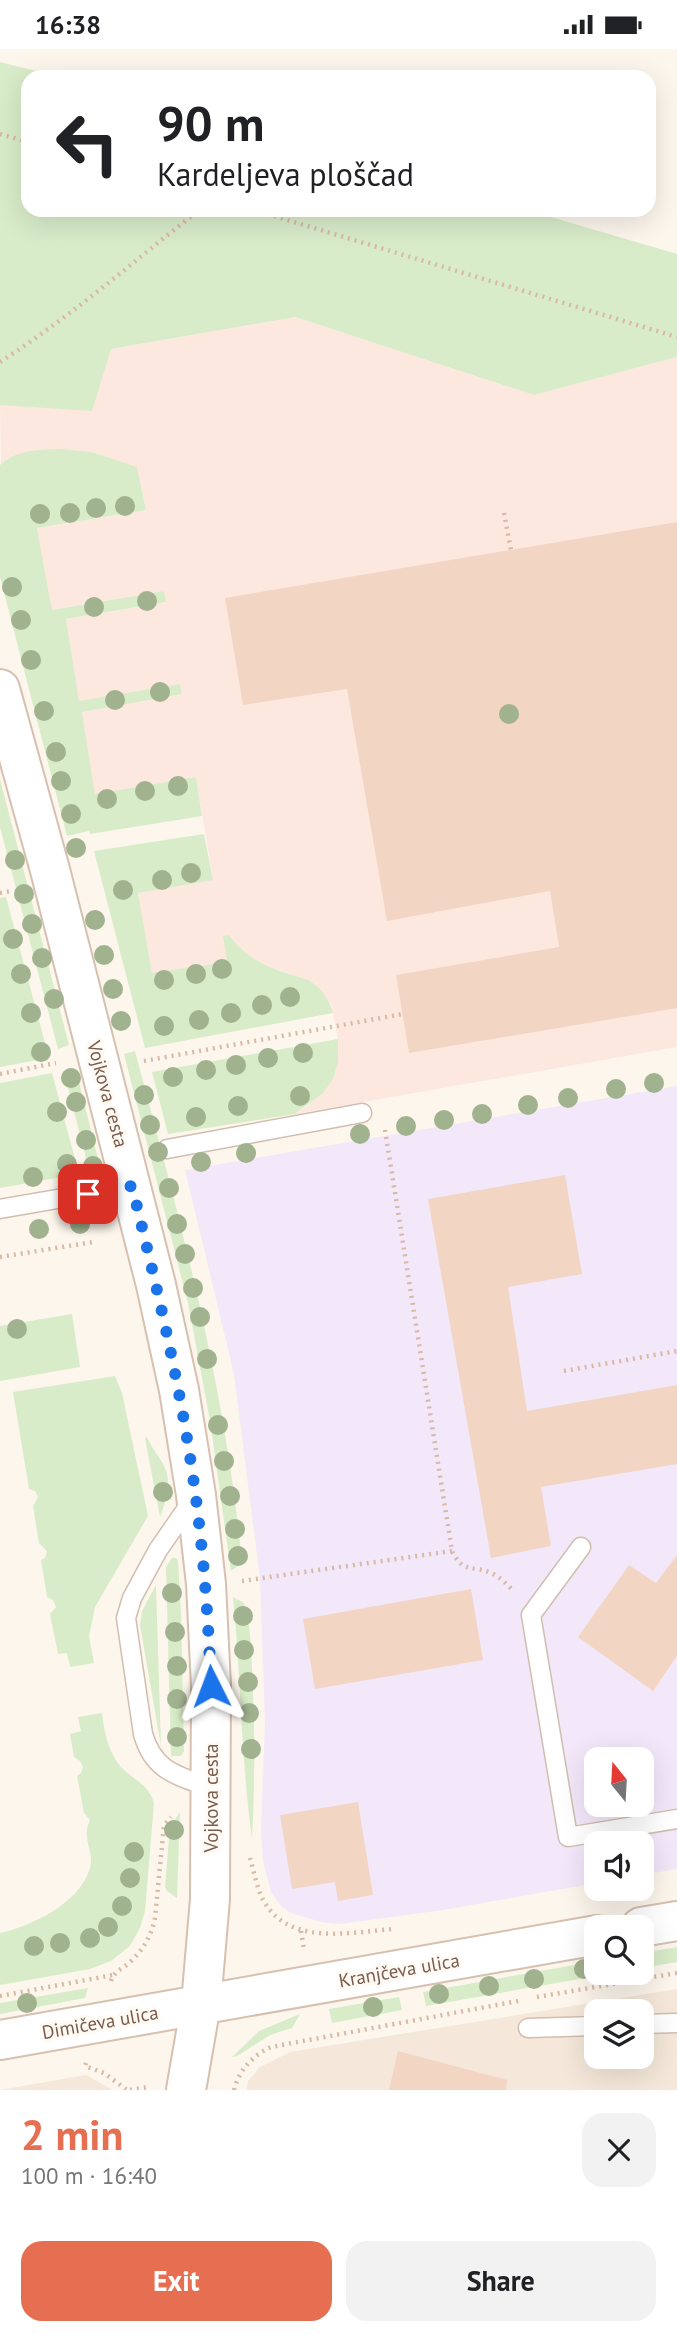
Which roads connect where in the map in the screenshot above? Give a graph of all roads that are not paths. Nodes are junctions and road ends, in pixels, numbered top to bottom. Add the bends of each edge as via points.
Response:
1 (0, 688) edge
2 (362, 1113) dead end
3 (167, 1150) dead end
4 (132, 1186) junction
5 (0, 1209) edge
6 (196, 1495) junction
7 (581, 1548) dead end
8 (211, 1788) junction
9 (677, 1819) edge
10 (677, 1921) edge
11 (654, 1925) edge
12 (584, 1936) edge
13 (201, 2004) junction
14 (677, 2023) edge
15 (654, 2024) edge
16 (584, 2026) edge
17 (528, 2028) dead end
18 (0, 2040) edge
19 (186, 2090) edge

1 - 4 street, Vojkova cesta
2 - 3 lane
4 - 5 lane
4 - 6 street, Vojkova cesta via 179,1390
6 - 8 street, Vojkova cesta via 206,1584
6 - 8 lane via 158,1550 126,1618 149,1752 164,1770
7 - 9 lane via 531,1615 568,1837
8 - 13 street, Vojkova cesta via 210,1899
10 - 11 street
12 - 13 street, Kranjčeva ulica
13 - 18 street, Dimičeva ulica
13 - 19 street, Vojkova cesta
14 - 15 lane
16 - 17 lane

